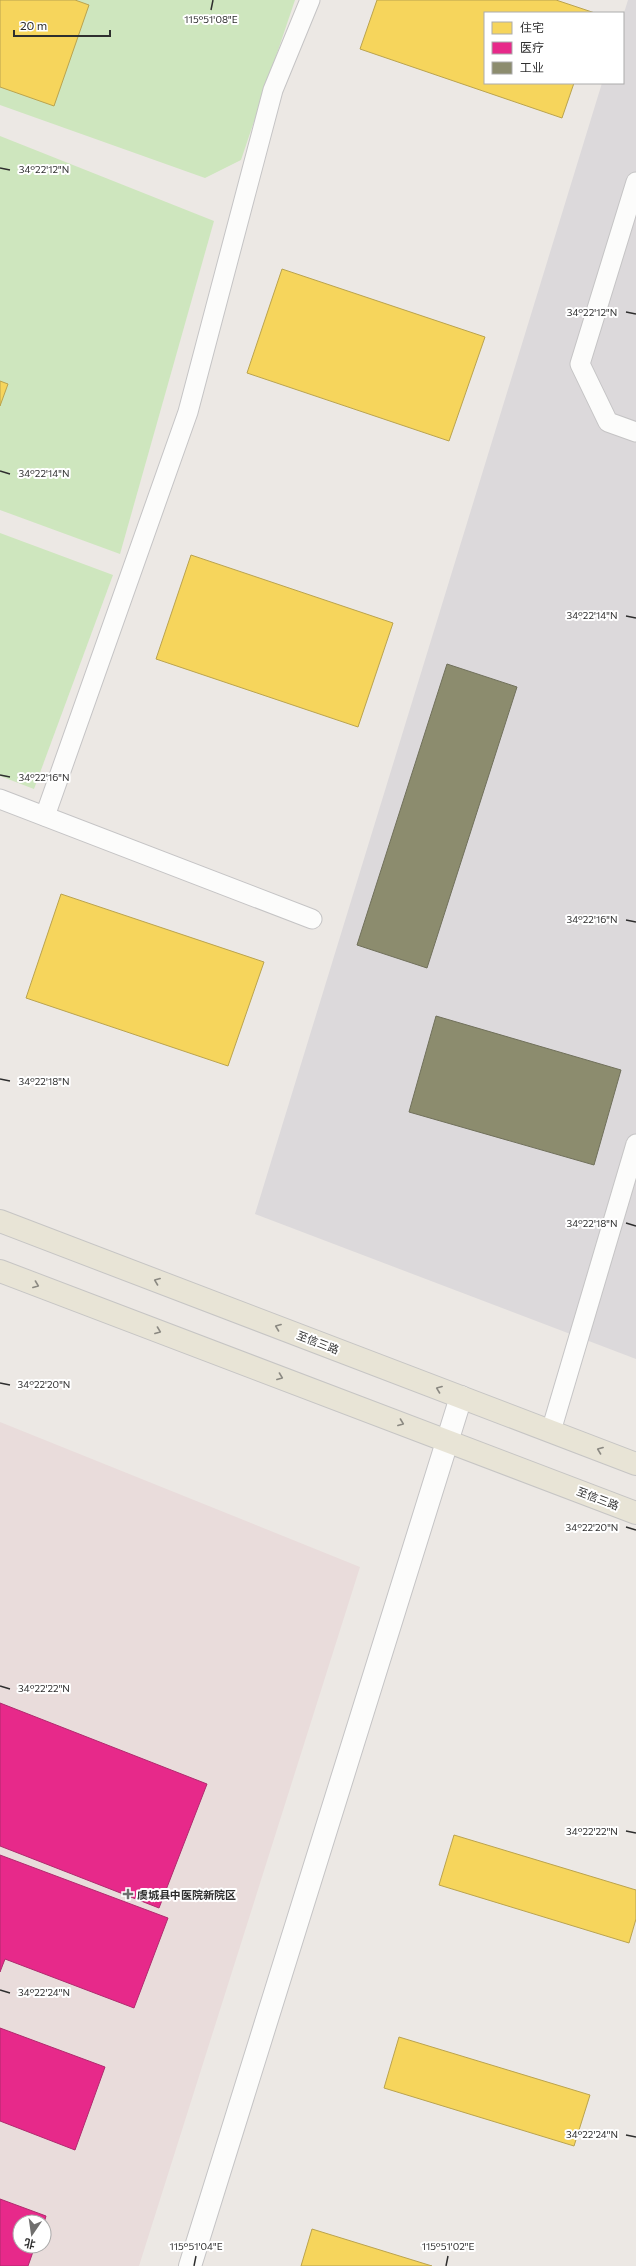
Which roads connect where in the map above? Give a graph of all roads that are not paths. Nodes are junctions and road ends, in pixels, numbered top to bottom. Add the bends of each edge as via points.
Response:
1 (310, 0) edge
2 (636, 182) edge
3 (636, 432) edge
4 (0, 799) edge
5 (45, 816) junction
6 (312, 919) dead end
7 (636, 1144) edge
8 (0, 1221) edge
9 (0, 1271) edge
10 (461, 1397) junction
11 (550, 1432) junction
12 (448, 1441) junction
13 (636, 1464) edge
14 (636, 1513) edge
15 (190, 2266) edge

1 - 5 lane via 273,90 188,412
2 - 3 lane via 580,364 608,422
4 - 5 lane
5 - 6 lane
7 - 11 lane
10 -> 8 main road, 至信三路
9 -> 12 main road, 至信三路
10 - 11 main road, 至信三路
10 - 12 street
13 -> 11 main road, 至信三路
12 - 14 main road, 至信三路
12 - 15 street

